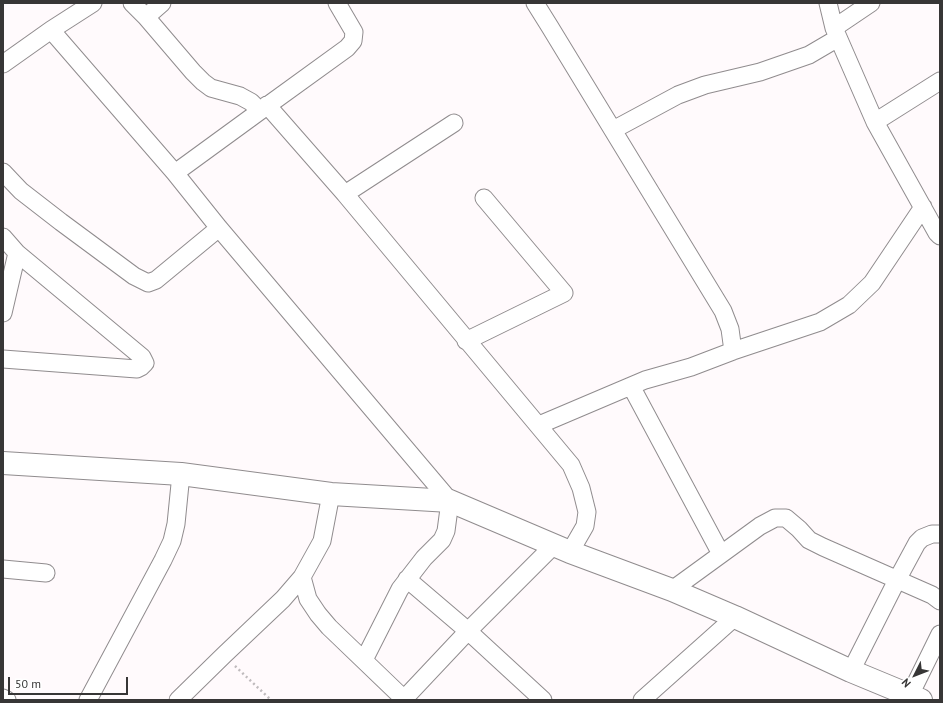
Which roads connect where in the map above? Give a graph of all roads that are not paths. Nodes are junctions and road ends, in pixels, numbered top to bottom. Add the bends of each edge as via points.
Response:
1 (93, 3) edge
2 (132, 3) edge
3 (162, 3) edge
4 (337, 3) edge
5 (535, 3) edge
6 (828, 3) edge
7 (872, 3) edge
8 (146, 17) junction
9 (51, 30) junction
10 (836, 33) junction
11 (3, 64) edge
12 (940, 81) edge
13 (263, 108) junction
14 (875, 122) junction
15 (454, 123) dead end
16 (613, 130) junction
17 (3, 172) edge
18 (175, 173) junction
19 (345, 194) junction
20 (484, 198) dead end
21 (923, 207) junction
22 (219, 228) junction
23 (940, 236) edge
24 (3, 237) edge
25 (17, 253) junction
26 (3, 313) edge
27 (466, 340) junction
28 (733, 351) junction
29 (3, 359) edge
30 (631, 386) junction
31 (538, 425) junction
32 (3, 463) edge
33 (181, 474) junction
34 (331, 494) junction
35 (450, 502) junction
36 (940, 534) edge
37 (562, 549) junction
38 (721, 554) junction
39 (3, 569) edge
40 (46, 573) dead end
41 (302, 577) junction
42 (407, 579) junction
43 (897, 580) junction
44 (672, 590) junction
45 (940, 601) edge
46 (735, 617) junction
47 (468, 631) junction
48 (940, 634) edge
49 (364, 660) junction
50 (851, 671) junction
51 (3, 698) edge
52 (911, 698) edge
53 (7, 700) edge
54 (88, 700) edge
55 (178, 700) edge
56 (404, 700) edge
57 (543, 700) edge
58 (642, 700) edge

1 - 9 street
2 - 8 street
3 - 8 street
4 - 13 street via 354,32 353,41 347,48
5 - 16 street
6 - 10 street
7 - 10 street
8 - 13 street via 203,82 211,88 240,96
9 - 11 street
9 - 18 street
10 - 14 street
10 - 16 street via 809,55 678,95
12 - 14 street
13 - 18 street
13 - 19 street
14 - 21 street
15 - 19 street
16 - 28 street via 723,311 730,329
17 - 22 street via 21,191 61,222 134,276 148,283 156,280
18 - 22 street
19 - 27 street
20 - 27 street via 564,293
21 - 23 street
21 - 28 street via 872,282 850,305 820,322
22 - 35 street
24 - 25 street
25 - 26 street
25 - 29 street via 142,357 145,363 137,369
27 - 31 street
28 - 30 street
30 - 31 street
30 - 38 street
31 - 37 street via 571,465 581,488 587,512 584,526
32 - 33 street
33 - 34 street
33 - 54 street via 172,541
34 - 35 street
34 - 41 street via 322,541
35 - 37 street
35 - 42 street via 446,531 442,540
36 - 43 street via 932,534 917,543
37 - 44 street
37 - 47 street
38 - 43 street via 760,526 775,518 786,518 809,540
38 - 44 street
39 - 40 street
41 - 49 street via 308,599 318,614
41 - 55 street via 283,600
42 - 47 street
42 - 49 street
43 - 45 street
43 - 50 street
44 - 46 street
46 - 50 street
46 - 58 street
47 - 56 street
47 - 57 street
48 - 52 street
49 - 56 street
50 - 52 street
51 - 53 street

